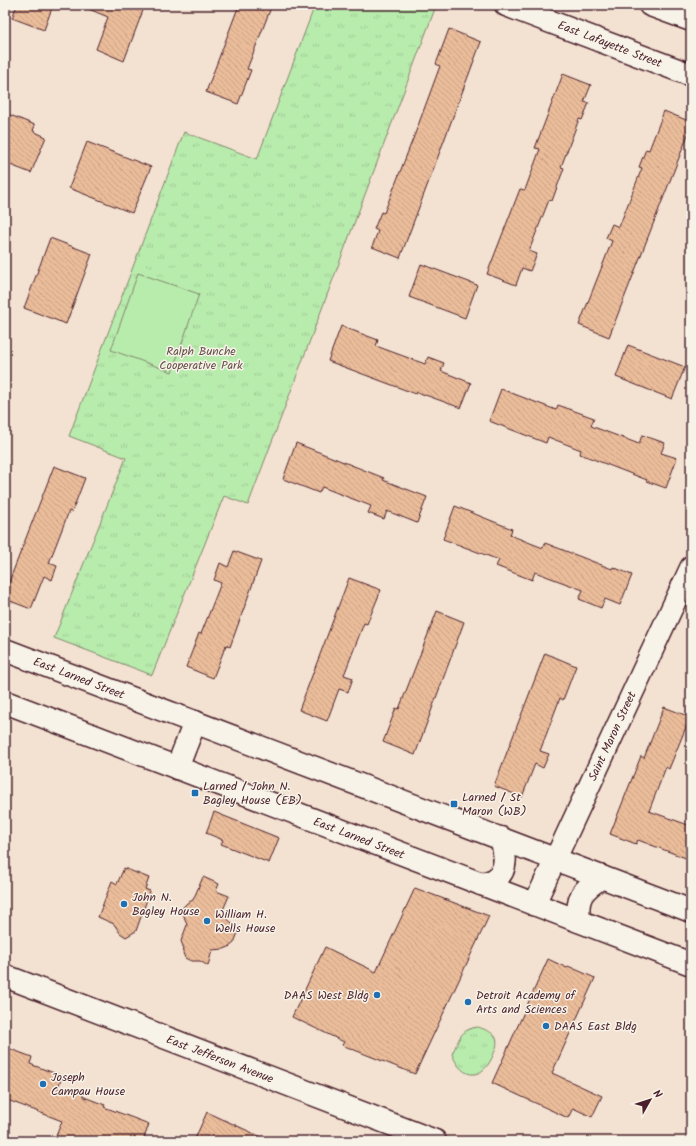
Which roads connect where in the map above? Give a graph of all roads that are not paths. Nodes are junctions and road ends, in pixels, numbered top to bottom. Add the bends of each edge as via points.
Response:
1 (506, 5) edge
2 (650, 5) edge
3 (691, 20) edge
4 (691, 75) edge
5 (691, 567) edge
6 (5, 650) edge
7 (5, 702) edge
8 (194, 722) junction
9 (176, 768) junction
10 (500, 838) junction
11 (555, 859) junction
12 (602, 877) junction
13 (481, 884) junction
14 (534, 905) junction
15 (691, 912) edge
16 (579, 921) junction
17 (691, 964) edge
18 (5, 976) edge
19 (428, 1140) edge

1 - 4 street, East Lafayette Street
2 - 3 street
5 - 11 street, Saint Maron Street
6 - 8 street, East Larned Street
7 - 9 street, East Larned Street
8 - 9 street
8 - 10 street, East Larned Street
9 - 13 street, East Larned Street
10 - 11 street, East Larned Street
10 - 13 street via 505,853 503,869 495,879
11 - 12 street, East Larned Street
11 - 14 street, Saint Maron Street
12 - 15 street, East Larned Street
12 - 16 street via 581,895 577,908
13 - 14 street, East Larned Street
14 - 16 street, East Larned Street
16 - 17 street, East Larned Street
18 - 19 street, East Jefferson Avenue

